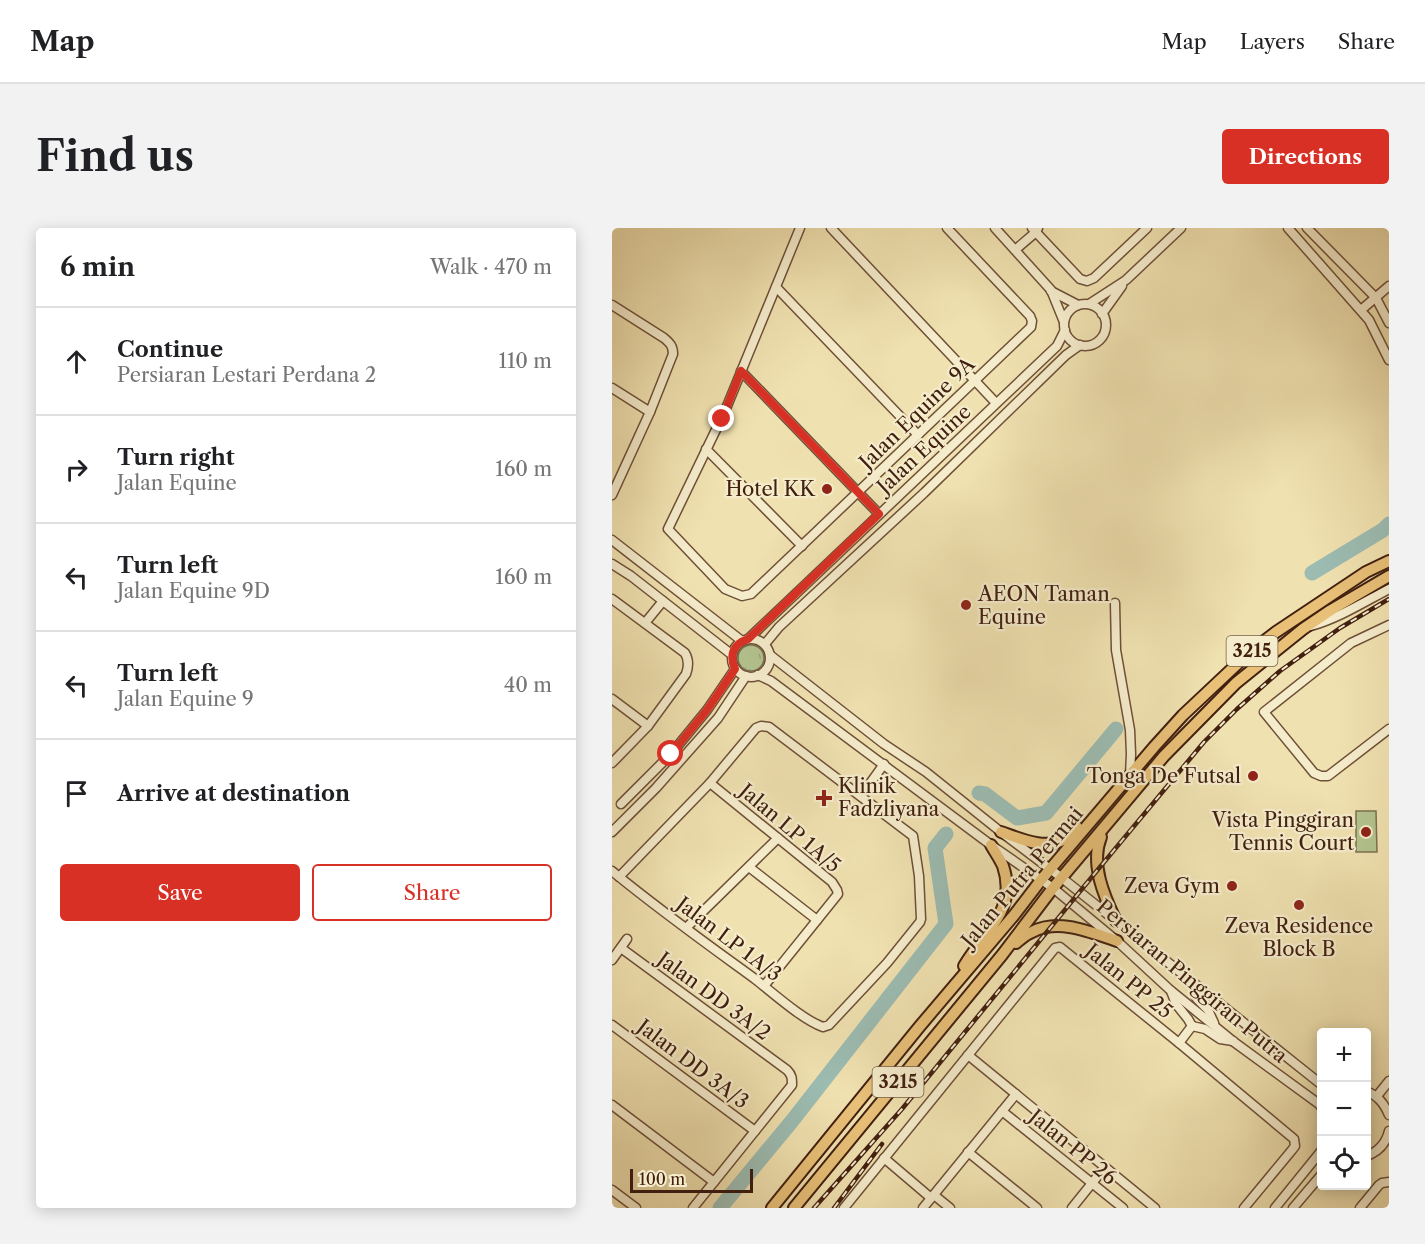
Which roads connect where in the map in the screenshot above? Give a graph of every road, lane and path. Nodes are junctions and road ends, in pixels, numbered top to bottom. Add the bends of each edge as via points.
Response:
1 (800, 228) edge
2 (831, 228) edge
3 (995, 228) edge
4 (1181, 228) edge
5 (1288, 228) edge
6 (1307, 228) edge
7 (1035, 229) edge
8 (1146, 229) edge
9 (953, 230) edge
10 (1015, 250) junction
11 (1126, 280) junction
12 (1389, 286) edge
13 (776, 287) junction
14 (1051, 290) junction
15 (1376, 298) junction
16 (1089, 304) junction
17 (612, 305) edge
18 (1078, 305) junction
19 (1361, 310) junction
20 (1102, 314) junction
21 (1389, 323) edge
22 (1064, 326) junction
23 (1080, 345) junction
24 (1389, 360) edge
25 (741, 371) junction
26 (975, 381) junction
27 (612, 388) edge
28 (996, 403) junction
29 (650, 412) junction
30 (918, 435) junction
31 (706, 449) junction
32 (615, 478) edge
33 (858, 492) junction
34 (612, 495) edge
35 (879, 514) junction
36 (612, 540) edge
37 (802, 546) junction
38 (1389, 561) edge
39 (612, 564) edge
40 (1389, 576) edge
41 (1389, 589) edge
42 (612, 599) edge
43 (663, 601) junction
44 (1115, 603) dead end
45 (645, 623) junction
46 (1389, 625) edge
47 (1303, 628) junction
48 (745, 640) junction
49 (765, 644) junction
50 (731, 654) junction
51 (770, 655) junction
52 (735, 669) junction
53 (758, 675) junction
54 (746, 676) junction
55 (612, 699) edge
56 (648, 726) junction
57 (1389, 729) edge
58 (612, 763) edge
59 (884, 764) junction
60 (1130, 775) junction
61 (710, 783) junction
62 (1114, 794) junction
63 (861, 796) junction
64 (621, 804) dead end
65 (1104, 828) junction
66 (612, 832) edge
67 (1001, 832) junction
68 (778, 838) junction
69 (991, 845) junction
70 (749, 867) junction
71 (1050, 869) junction
72 (615, 874) edge
73 (1062, 878) junction
74 (1041, 880) junction
75 (1053, 888) junction
76 (817, 920) junction
77 (1116, 921) junction
78 (686, 928) junction
79 (627, 939) dead end
80 (1117, 942) junction
81 (621, 948) junction
82 (1002, 955) junction
83 (612, 960) edge
84 (764, 986) junction
85 (1198, 987) junction
86 (1169, 989) junction
87 (945, 997) junction
88 (612, 1024) edge
89 (1192, 1026) junction
90 (1216, 1026) junction
91 (1234, 1042) junction
92 (1179, 1043) junction
93 (968, 1055) junction
94 (1389, 1081) edge
95 (1318, 1082) edge
96 (1371, 1093) edge
97 (1016, 1094) junction
98 (1377, 1096) junction
99 (1317, 1103) edge
100 (612, 1105) edge
101 (1002, 1111) junction
102 (1389, 1114) edge
103 (755, 1131) junction
104 (1389, 1131) edge
105 (830, 1137) junction
106 (968, 1152) junction
107 (1371, 1154) edge
108 (1317, 1156) edge
109 (884, 1158) junction
110 (1105, 1167) junction
111 (1317, 1180) edge
112 (714, 1182) junction
113 (1389, 1182) edge
114 (1092, 1183) junction
115 (612, 1190) edge
116 (933, 1196) junction
117 (636, 1208) edge
118 (693, 1208) edge
119 (764, 1208) edge
120 (772, 1208) edge
121 (794, 1208) edge
122 (844, 1208) edge
123 (923, 1208) edge
124 (950, 1208) edge
125 (1037, 1208) edge
126 (1072, 1208) edge
127 (1123, 1208) edge
128 (1155, 1208) edge
129 (1244, 1208) edge
130 (1275, 1208) edge
131 (1293, 1208) edge
132 (1360, 1208) edge

1 - 13 street
2 - 26 street
3 - 10 street
4 - 11 street
5 - 19 street
6 - 15 street
7 - 8 street via 1071,271 1087,281
7 - 10 street
9 - 26 street, Jalan Equine 9A via 1032,321 1031,327
10 - 14 street
11 - 16 street
11 - 20 street
12 - 15 street
13 - 25 street
13 - 30 street
14 - 18 street
14 - 22 street
15 - 19 street
15 - 21 street
16 - 18 street
16 - 20 street
17 - 29 street via 673,348
18 - 22 street via 1067,314
19 - 24 street
20 - 23 street via 1106,323 1102,337 1090,345
22 - 23 street via 1072,341
22 - 28 street, Jalan Equine via 1057,346
23 - 49 street, Jalan Equine
25 - 31 street
25 - 33 street
26 - 28 street
26 - 30 street, Jalan Equine 9A
27 - 29 street
28 - 35 street, Jalan Equine
29 - 32 street
30 - 33 street, Jalan Equine 9A
31 - 37 street
31 - 37 street, Jalan Equine 9A via 668,530 725,589 742,596 751,594
32 - 34 street
33 - 35 street
33 - 37 street, Jalan Equine 9A
35 - 48 street, Jalan Equine
36 - 48 street
38 - 60 main road, Jalan Putra Permai / 3215 via 1328,596 1250,652 1183,715
39 - 43 street
40 - 47 main road, Jalan Putra Permai / 3215
41 - 47 street
42 - 45 street
43 - 45 street
43 - 50 street
44 - 60 street via 1116,650 1130,730
45 - 56 street via 685,653 688,663 686,674
46 - 57 street via 1351,643 1264,712 1314,773 1321,776 1328,776
47 - 65 main road, Jalan Putra Permai / 3215 via 1236,682 1164,756
48 - 49 street
48 - 50 street
49 - 51 street
50 - 52 street
51 - 53 street via 768,667
51 - 67 street, Persiaran Pinggiran Putra
52 - 54 street
52 - 64 street via 671,754
53 - 54 street
53 - 59 street, Persiaran Pinggiran Putra
54 - 66 street via 718,718
55 - 56 street
56 - 58 street
59 - 63 street
59 - 69 street, Persiaran Pinggiran Putra
60 - 62 main road, Jalan Putra Permai / 3215
61 - 63 street via 761,726 769,727
61 - 68 street, Jalan LP 1A/5
61 - 72 street
62 - 67 main road via 1058,842 1032,843
62 - 71 main road, Jalan Putra Permai / 3215
63 - 84 street, Jalan LP 1A/3 via 913,836 921,921 829,1025 815,1024
65 - 73 main road, Jalan Putra Permai / 3215
65 - 77 main road via 1097,848 1098,868
67 - 71 street, Persiaran Pinggiran Putra
68 - 70 street
68 - 76 street, Jalan LP 1A/5 via 837,890 838,894
69 - 74 street, Persiaran Pinggiran Putra
69 - 87 main road via 1006,878 1007,896 1002,913
70 - 76 street
70 - 78 street
71 - 73 street, Persiaran Pinggiran Putra
71 - 74 main road, Jalan Putra Permai / 3215
72 - 78 street, Jalan LP 1A/3
73 - 75 main road, Jalan Putra Permai / 3215
73 - 77 street, Persiaran Pinggiran Putra
74 - 75 street, Persiaran Pinggiran Putra
74 - 87 main road, Jalan Putra Permai / 3215
75 - 80 street, Persiaran Pinggiran Putra
75 - 82 main road, Jalan Putra Permai / 3215
76 - 84 street, Jalan LP 1A/5
77 - 85 street, Persiaran Pinggiran Putra
78 - 84 street, Jalan LP 1A/3
79 - 81 street
80 - 82 main road via 1075,928 1042,927
80 - 86 street, Persiaran Pinggiran Putra
81 - 83 street
81 - 103 street, Jalan DD 3A/2 via 790,1074 792,1085
82 - 121 main road, Jalan Putra Permai / 3215
85 - 90 street via 1195,995
85 - 95 street, Persiaran Pinggiran Putra
86 - 89 street
86 - 90 street, Persiaran Pinggiran Putra
87 - 105 main road, Jalan Putra Permai / 3215
88 - 103 street, Jalan DD 3A/3
89 - 91 street
89 - 92 street
90 - 91 street, Persiaran Pinggiran Putra
91 - 99 street, Persiaran Pinggiran Putra
92 - 93 street, Jalan PP 25 via 1060,947 1055,948
92 - 129 street, Jalan PP 25 via 1294,1139 1295,1146
93 - 97 street
93 - 109 street
94 - 98 street
96 - 98 street
97 - 101 street
97 - 110 street
98 - 102 street
100 - 112 street
101 - 106 street
101 - 114 street, Jalan PP 26
103 - 112 street
104 - 107 street via 1381,1147
105 - 119 main road
105 - 120 main road, Jalan Putra Permai / 3215
106 - 116 street
106 - 125 street
108 - 130 street
109 - 116 street
109 - 122 street
110 - 114 street
110 - 128 street
111 - 131 street
112 - 118 street
113 - 132 street via 1379,1185
114 - 126 street
114 - 127 street, Jalan PP 26
115 - 117 street
116 - 123 street
116 - 124 street

